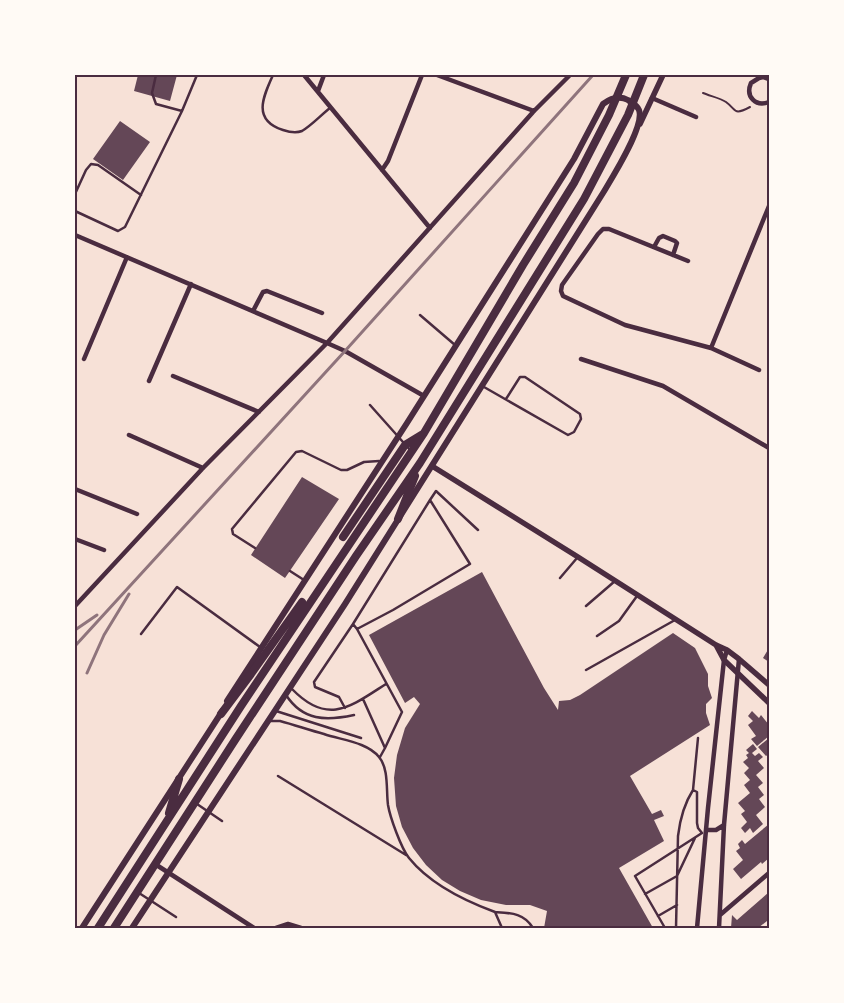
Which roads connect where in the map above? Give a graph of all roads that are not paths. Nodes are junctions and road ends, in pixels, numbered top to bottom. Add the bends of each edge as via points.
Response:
1 (156, 75) edge
2 (197, 75) edge
3 (273, 75) edge
4 (304, 75) edge
5 (324, 75) edge
6 (422, 75) edge
7 (438, 75) edge
8 (570, 75) edge
9 (626, 75) edge
10 (644, 75) edge
11 (662, 75) edge
12 (757, 75) edge
13 (763, 77) junction
14 (769, 79) edge
15 (318, 91) junction
16 (652, 98) junction
17 (769, 102) edge
18 (331, 107) junction
19 (182, 111) junction
20 (534, 111) junction
21 (696, 118) dead end
22 (640, 124) junction
23 (382, 170) junction
24 (75, 194) edge
25 (140, 195) junction
26 (769, 206) edge
27 (75, 211) edge
28 (430, 228) junction
29 (75, 235) edge
30 (654, 247) junction
31 (673, 255) junction
32 (127, 257) junction
33 (688, 261) dead end
34 (191, 284) junction
35 (253, 311) junction
36 (322, 313) dead end
37 (420, 315) dead end
38 (327, 343) junction
39 (456, 346) junction
40 (711, 348) junction
41 (84, 359) dead end
42 (581, 359) dead end
43 (759, 370) dead end
44 (173, 376) dead end
45 (149, 382) dead end
46 (482, 386) junction
47 (424, 396) junction
48 (506, 399) junction
49 (370, 405) dead end
50 (259, 412) junction
51 (424, 433) junction
52 (129, 436) dead end
53 (398, 438) junction
54 (405, 445) junction
55 (769, 448) edge
56 (412, 452) junction
57 (383, 461) junction
58 (420, 463) junction
59 (432, 466) junction
60 (203, 468) junction
61 (75, 489) edge
62 (430, 500) junction
63 (136, 514) dead end
64 (398, 519) junction
65 (478, 530) dead end
66 (343, 537) dead end
67 (75, 539) edge
68 (255, 548) dead end
69 (104, 550) dead end
70 (578, 557) junction
71 (290, 571) dead end
72 (560, 578) dead end
73 (305, 581) junction
74 (615, 581) junction
75 (637, 596) junction
76 (302, 602) dead end
77 (75, 606) edge
78 (586, 606) dead end
79 (675, 620) junction
80 (353, 624) junction
81 (358, 629) junction
82 (141, 634) dead end
83 (597, 636) dead end
84 (716, 645) junction
85 (261, 648) junction
86 (727, 650) junction
87 (740, 659) junction
88 (724, 660) junction
89 (586, 670) dead end
90 (737, 673) junction
91 (386, 684) junction
92 (769, 685) edge
93 (291, 688) junction
94 (286, 695) junction
95 (363, 699) junction
96 (769, 703) edge
97 (346, 708) junction
98 (276, 712) junction
99 (221, 714) junction
100 (354, 715) dead end
101 (269, 721) junction
102 (361, 738) dead end
103 (698, 738) dead end
104 (385, 748) junction
105 (380, 758) junction
106 (278, 776) dead end
107 (179, 779) junction
108 (693, 790) junction
109 (195, 803) junction
110 (208, 812) junction
111 (167, 821) junction
112 (222, 822) dead end
113 (724, 825) junction
114 (704, 832) junction
115 (695, 838) junction
116 (677, 850) junction
117 (408, 856) junction
118 (155, 864) junction
119 (769, 872) edge
120 (168, 873) junction
121 (677, 876) junction
122 (137, 892) junction
123 (645, 894) junction
124 (150, 900) junction
125 (677, 905) junction
126 (495, 912) junction
127 (720, 915) junction
128 (658, 916) junction
129 (176, 917) dead end
130 (82, 928) edge
131 (98, 928) edge
132 (114, 928) edge
133 (132, 928) edge
134 (254, 928) edge
135 (276, 928) edge
136 (301, 928) edge
137 (502, 928) edge
138 (533, 928) edge
139 (665, 928) edge
140 (676, 928) edge
141 (697, 928) edge
142 (719, 928) edge

1 - 19 lane via 152,92 156,104
2 - 19 lane
3 - 18 lane via 262,98 263,113 268,122 280,130 301,132
4 - 15 street
5 - 15 street
6 - 23 street
7 - 20 street
8 - 20 street
9 - 51 main road via 574,183
10 - 58 main road via 584,199
11 - 16 street
12 - 13 street
13 - 14 street
13 - 17 street via 749,87 750,96 756,103
15 - 18 street
16 - 21 street
16 - 22 street
18 - 23 street
19 - 25 lane
20 - 28 street
22 - 39 main road via 639,110 624,98 616,97 603,104 574,159
22 - 46 main road via 603,194
23 - 28 street
24 - 25 lane via 91,164 98,165
25 - 27 lane via 125,227 118,231
26 - 40 street
28 - 38 street
29 - 32 street
30 - 31 street
30 - 31 street via 664,236 675,240
30 - 40 street via 603,229 562,285 563,296 625,325
31 - 33 street
32 - 34 street
32 - 41 street
34 - 35 street
34 - 45 street
35 - 36 street via 262,292 267,291
35 - 38 street
37 - 39 lane
38 - 47 street
38 - 50 street
39 - 47 main road
40 - 43 street
42 - 55 street via 663,386
44 - 50 street
46 - 48 lane
46 - 59 main road
47 - 53 main road
48 - 48 lane via 568,435 574,432 581,420 580,414 525,376 520,377
49 - 53 lane
50 - 60 street
51 - 54 main road
51 - 56 main road
52 - 60 street
53 - 54 lane
53 - 57 main road
54 - 56 lane
54 - 66 main road
56 - 111 main road
57 - 68 lane via 364,462 341,470 302,451 296,452 232,529 233,534
57 - 73 main road
58 - 64 main road
58 - 109 main road
59 - 64 main road
59 - 70 street
60 - 77 street
61 - 63 street
62 - 65 lane via 436,490
62 - 80 lane
62 - 81 lane via 470,564
64 - 93 main road
67 - 69 street
70 - 72 lane
70 - 74 street
71 - 73 lane
73 - 85 main road
74 - 75 street
74 - 78 lane
75 - 79 street
75 - 83 lane via 619,621
76 - 99 main road
79 - 84 street
79 - 89 lane
80 - 81 lane
80 - 97 lane via 314,682 315,687 339,697
81 - 91 lane
82 - 85 lane via 177,587
84 - 86 street
84 - 88 street
85 - 99 main road
86 - 87 street
86 - 88 street
87 - 90 street
87 - 92 street
88 - 90 street
88 - 114 street
90 - 96 street
90 - 113 street
91 - 95 lane
91 - 104 lane via 402,712
93 - 94 main road
93 - 97 lane via 308,702 326,710
94 - 98 main road
94 - 100 lane via 301,712 334,719
95 - 97 lane
95 - 104 lane
98 - 101 main road
98 - 102 lane
99 - 107 main road
101 - 105 lane via 280,721 349,741 372,750
101 - 110 main road
103 - 108 lane
104 - 105 lane
105 - 117 lane via 385,767 390,813
106 - 117 lane
107 - 111 main road
107 - 130 main road
108 - 114 lane via 697,792 698,828
108 - 116 lane via 680,821
109 - 110 lane
109 - 118 main road
110 - 112 lane
110 - 120 main road
111 - 131 main road
113 - 114 street
113 - 127 street
114 - 115 lane
114 - 141 street
115 - 116 lane
115 - 121 lane
116 - 121 lane
116 - 123 lane via 635,876
117 - 126 lane via 420,869 458,896
118 - 120 street
118 - 122 main road
119 - 127 street
120 - 124 main road
120 - 134 street
121 - 123 lane
121 - 125 lane
122 - 124 lane
122 - 132 main road
123 - 128 lane
124 - 129 lane
124 - 133 main road
125 - 128 lane
125 - 140 lane
126 - 137 lane
126 - 138 lane via 519,915
127 - 142 street
128 - 139 lane
135 - 136 street via 288,924

